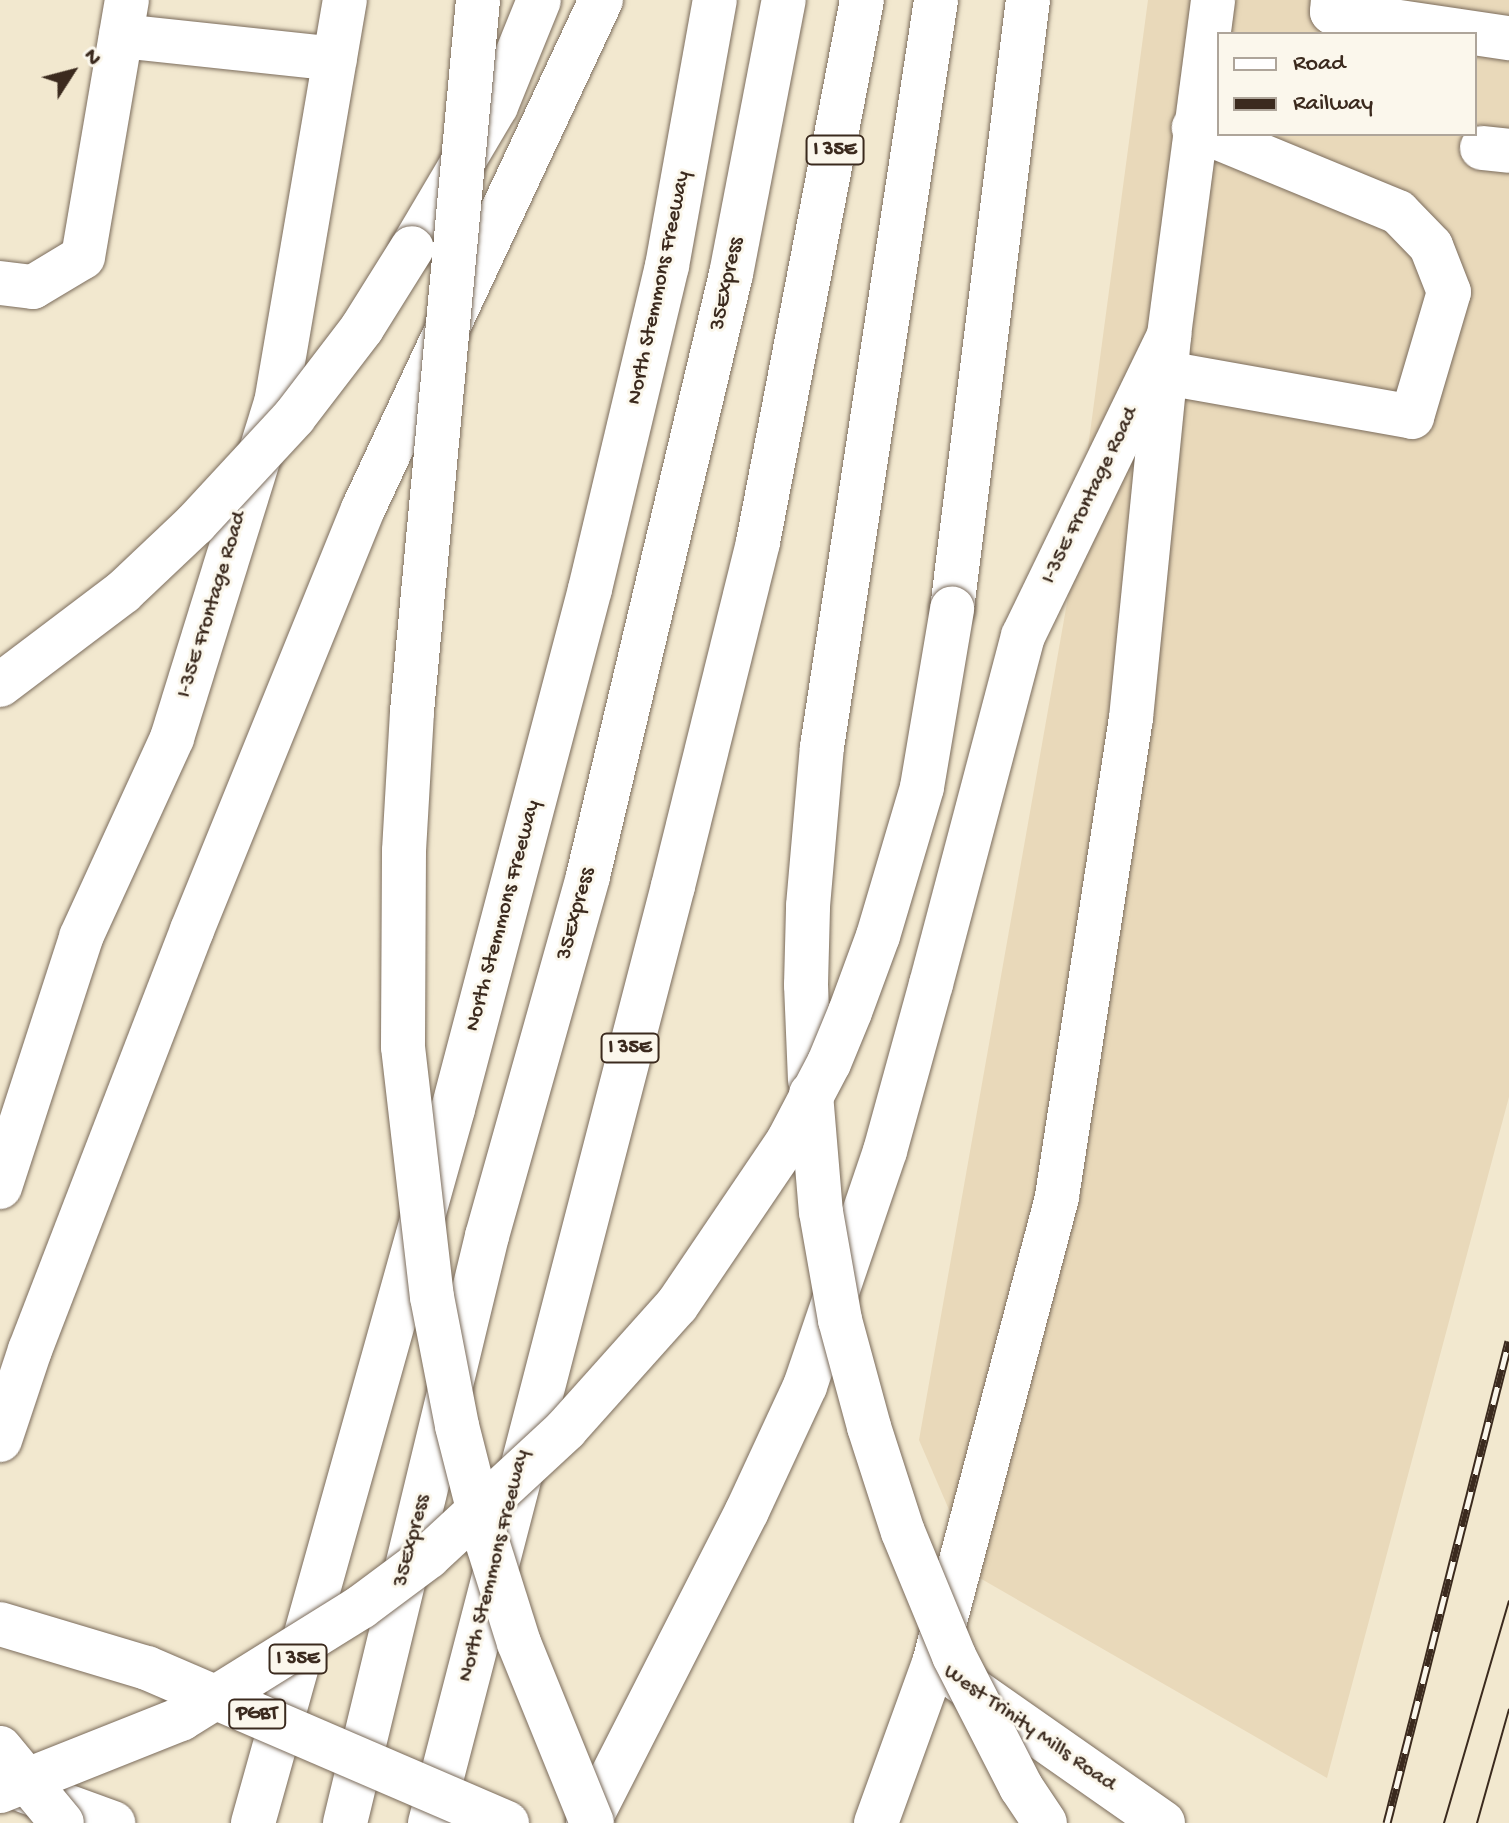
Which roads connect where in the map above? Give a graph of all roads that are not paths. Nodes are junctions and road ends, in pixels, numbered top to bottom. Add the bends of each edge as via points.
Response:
1 (345, 0) edge
2 (478, 0) edge
3 (539, 0) edge
4 (601, 0) edge
5 (715, 0) edge
6 (784, 0) edge
7 (936, 0) edge
8 (1028, 0) edge
9 (1213, 0) edge
10 (1333, 0) edge
11 (861, 11) edge
12 (124, 18) edge
13 (1468, 32) edge
14 (1477, 33) edge
15 (1509, 38) edge
16 (335, 59) junction
17 (1194, 128) junction
18 (0, 283) edge
19 (1168, 354) junction
20 (0, 685) edge
21 (0, 1187) edge
22 (0, 1440) edge
23 (0, 1624) edge
24 (934, 1663) junction
25 (0, 1748) edge
26 (0, 1782) edge
27 (0, 1791) edge
28 (62, 1823) edge
29 (113, 1823) edge
30 (253, 1823) edge
31 (345, 1823) edge
32 (430, 1823) edge
33 (507, 1823) edge
34 (590, 1823) edge
35 (876, 1823) edge
36 (1045, 1823) edge
37 (1163, 1823) edge

1 - 16 main road, I-35E Frontage Road
2 - 34 main road, bridge via 412,712 404,851 403,1047 432,1297 457,1426 519,1643
3 - 20 main road, bridge via 489,119 362,328 294,417 123,592
4 - 22 main road via 363,509 192,930
5 - 30 main road, North Stemmons Freeway / I 35E via 667,266 590,589 453,1109
6 - 31 main road, 35Express via 731,274 592,861 487,1236
7 - 36 main road, bridge via 822,747 808,906 810,1080 821,1212 840,1320 869,1427 903,1532 954,1656
8 - 27 main road, bridge via 952,609 922,787 850,1012 788,1141 677,1305 624,1368 428,1557 361,1607 181,1719
9 - 17 main road, I-35E Frontage Road
10 - 13 main road via 1332,12
11 - 32 main road, North Stemmons Freeway / I 35E via 758,542
12 - 16 main road
12 - 18 main road via 83,257 33,287
14 - 15 main road
16 - 21 main road, I-35E Frontage Road via 276,403 172,738 81,937
17 - 19 main road, I-35E Frontage Road
17 - 19 main road via 1398,212 1431,246 1449,292 1412,417
19 - 24 main road via 1131,718 1057,1196
19 - 34 main road, I-35E Frontage Road via 1023,636 885,1151 805,1386
23 - 33 main road, PGBT, bridge via 147,1668
24 - 35 main road
24 - 37 main road, West Trinity Mills Road
25 - 28 main road, bridge
26 - 29 main road, bridge

